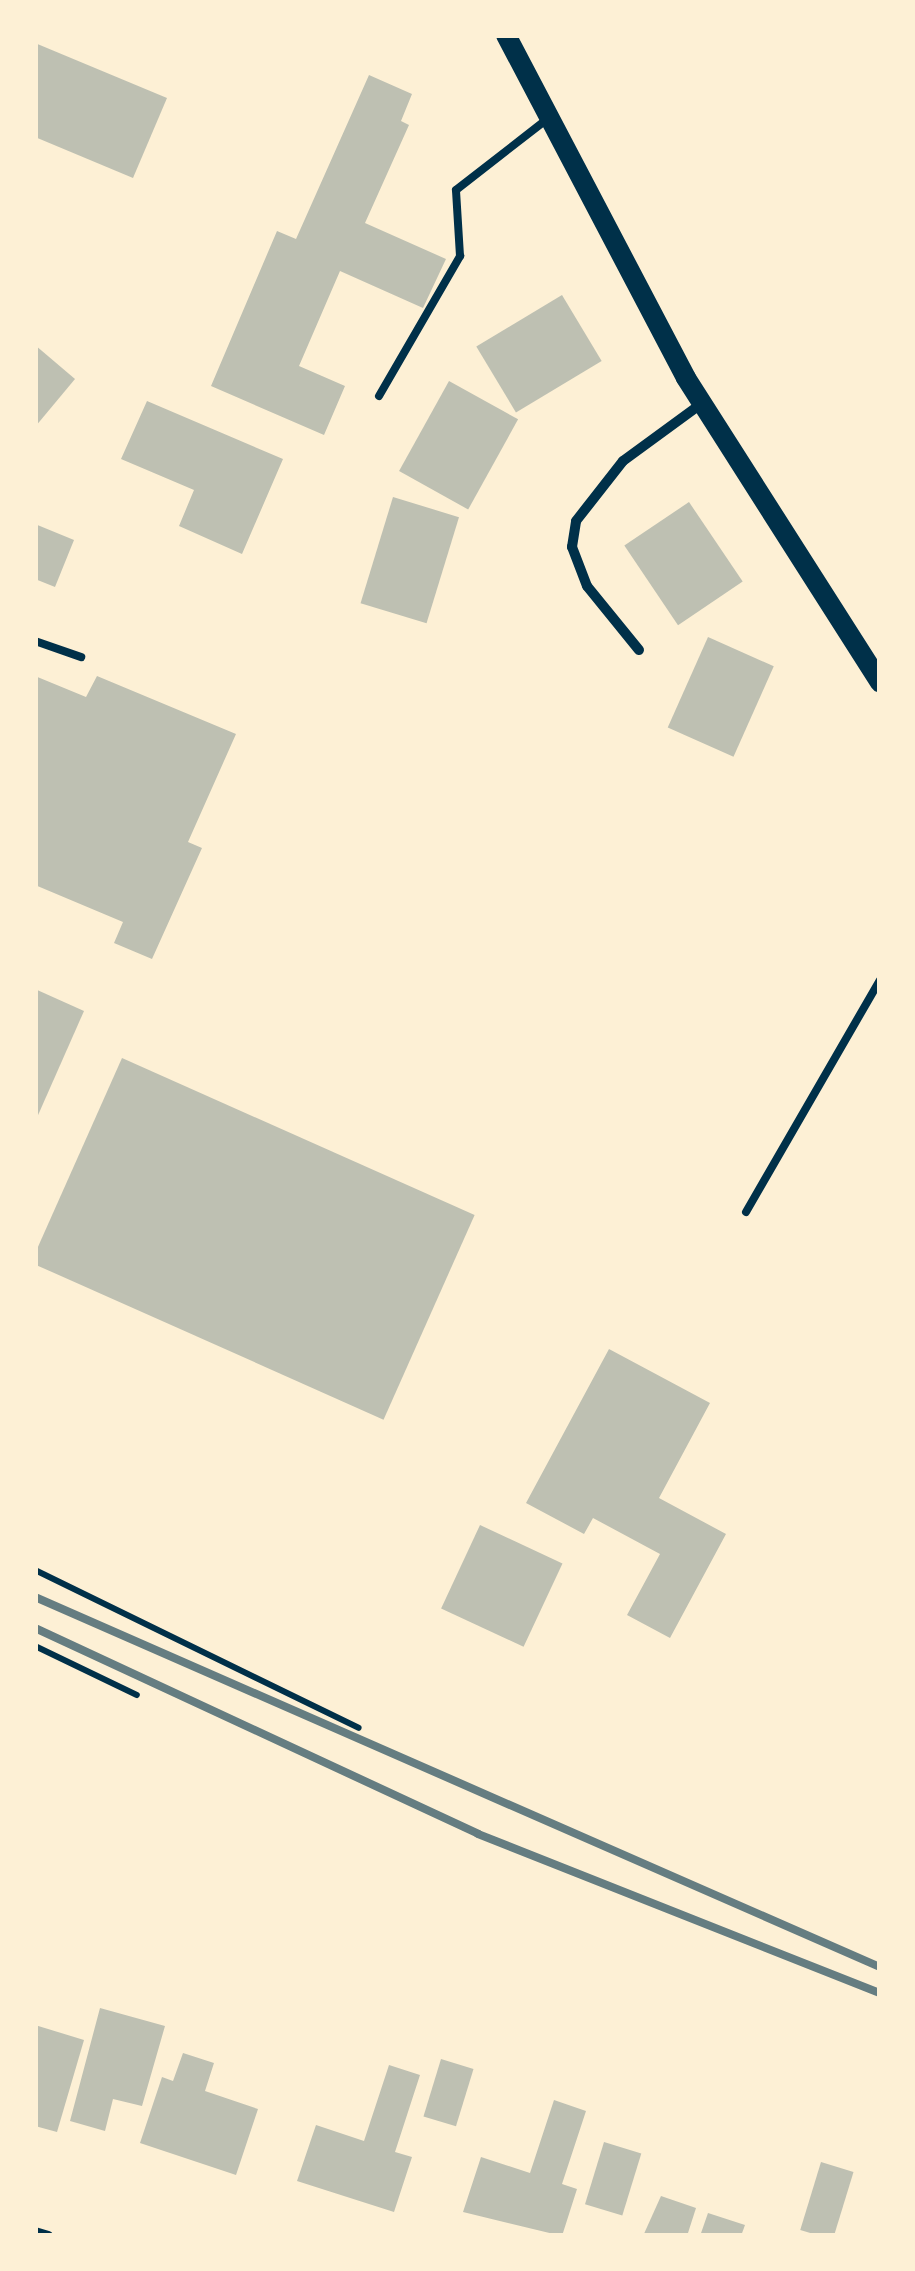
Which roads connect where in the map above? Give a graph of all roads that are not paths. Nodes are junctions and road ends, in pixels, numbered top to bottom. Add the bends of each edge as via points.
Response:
1 (506, 35) edge
2 (550, 117) junction
3 (379, 396) dead end
4 (701, 404) junction
5 (35, 641) edge
6 (638, 650) dead end
7 (80, 658) dead end
8 (880, 682) edge
9 (880, 980) edge
10 (746, 1212) dead end
11 (35, 2232) edge
12 (48, 2236) edge

1 - 2 main road
2 - 3 lane via 456,190 460,256
2 - 4 main road
4 - 6 street via 623,461 576,521 572,547 587,586
4 - 8 main road
5 - 7 lane
9 - 10 lane
11 - 12 street

